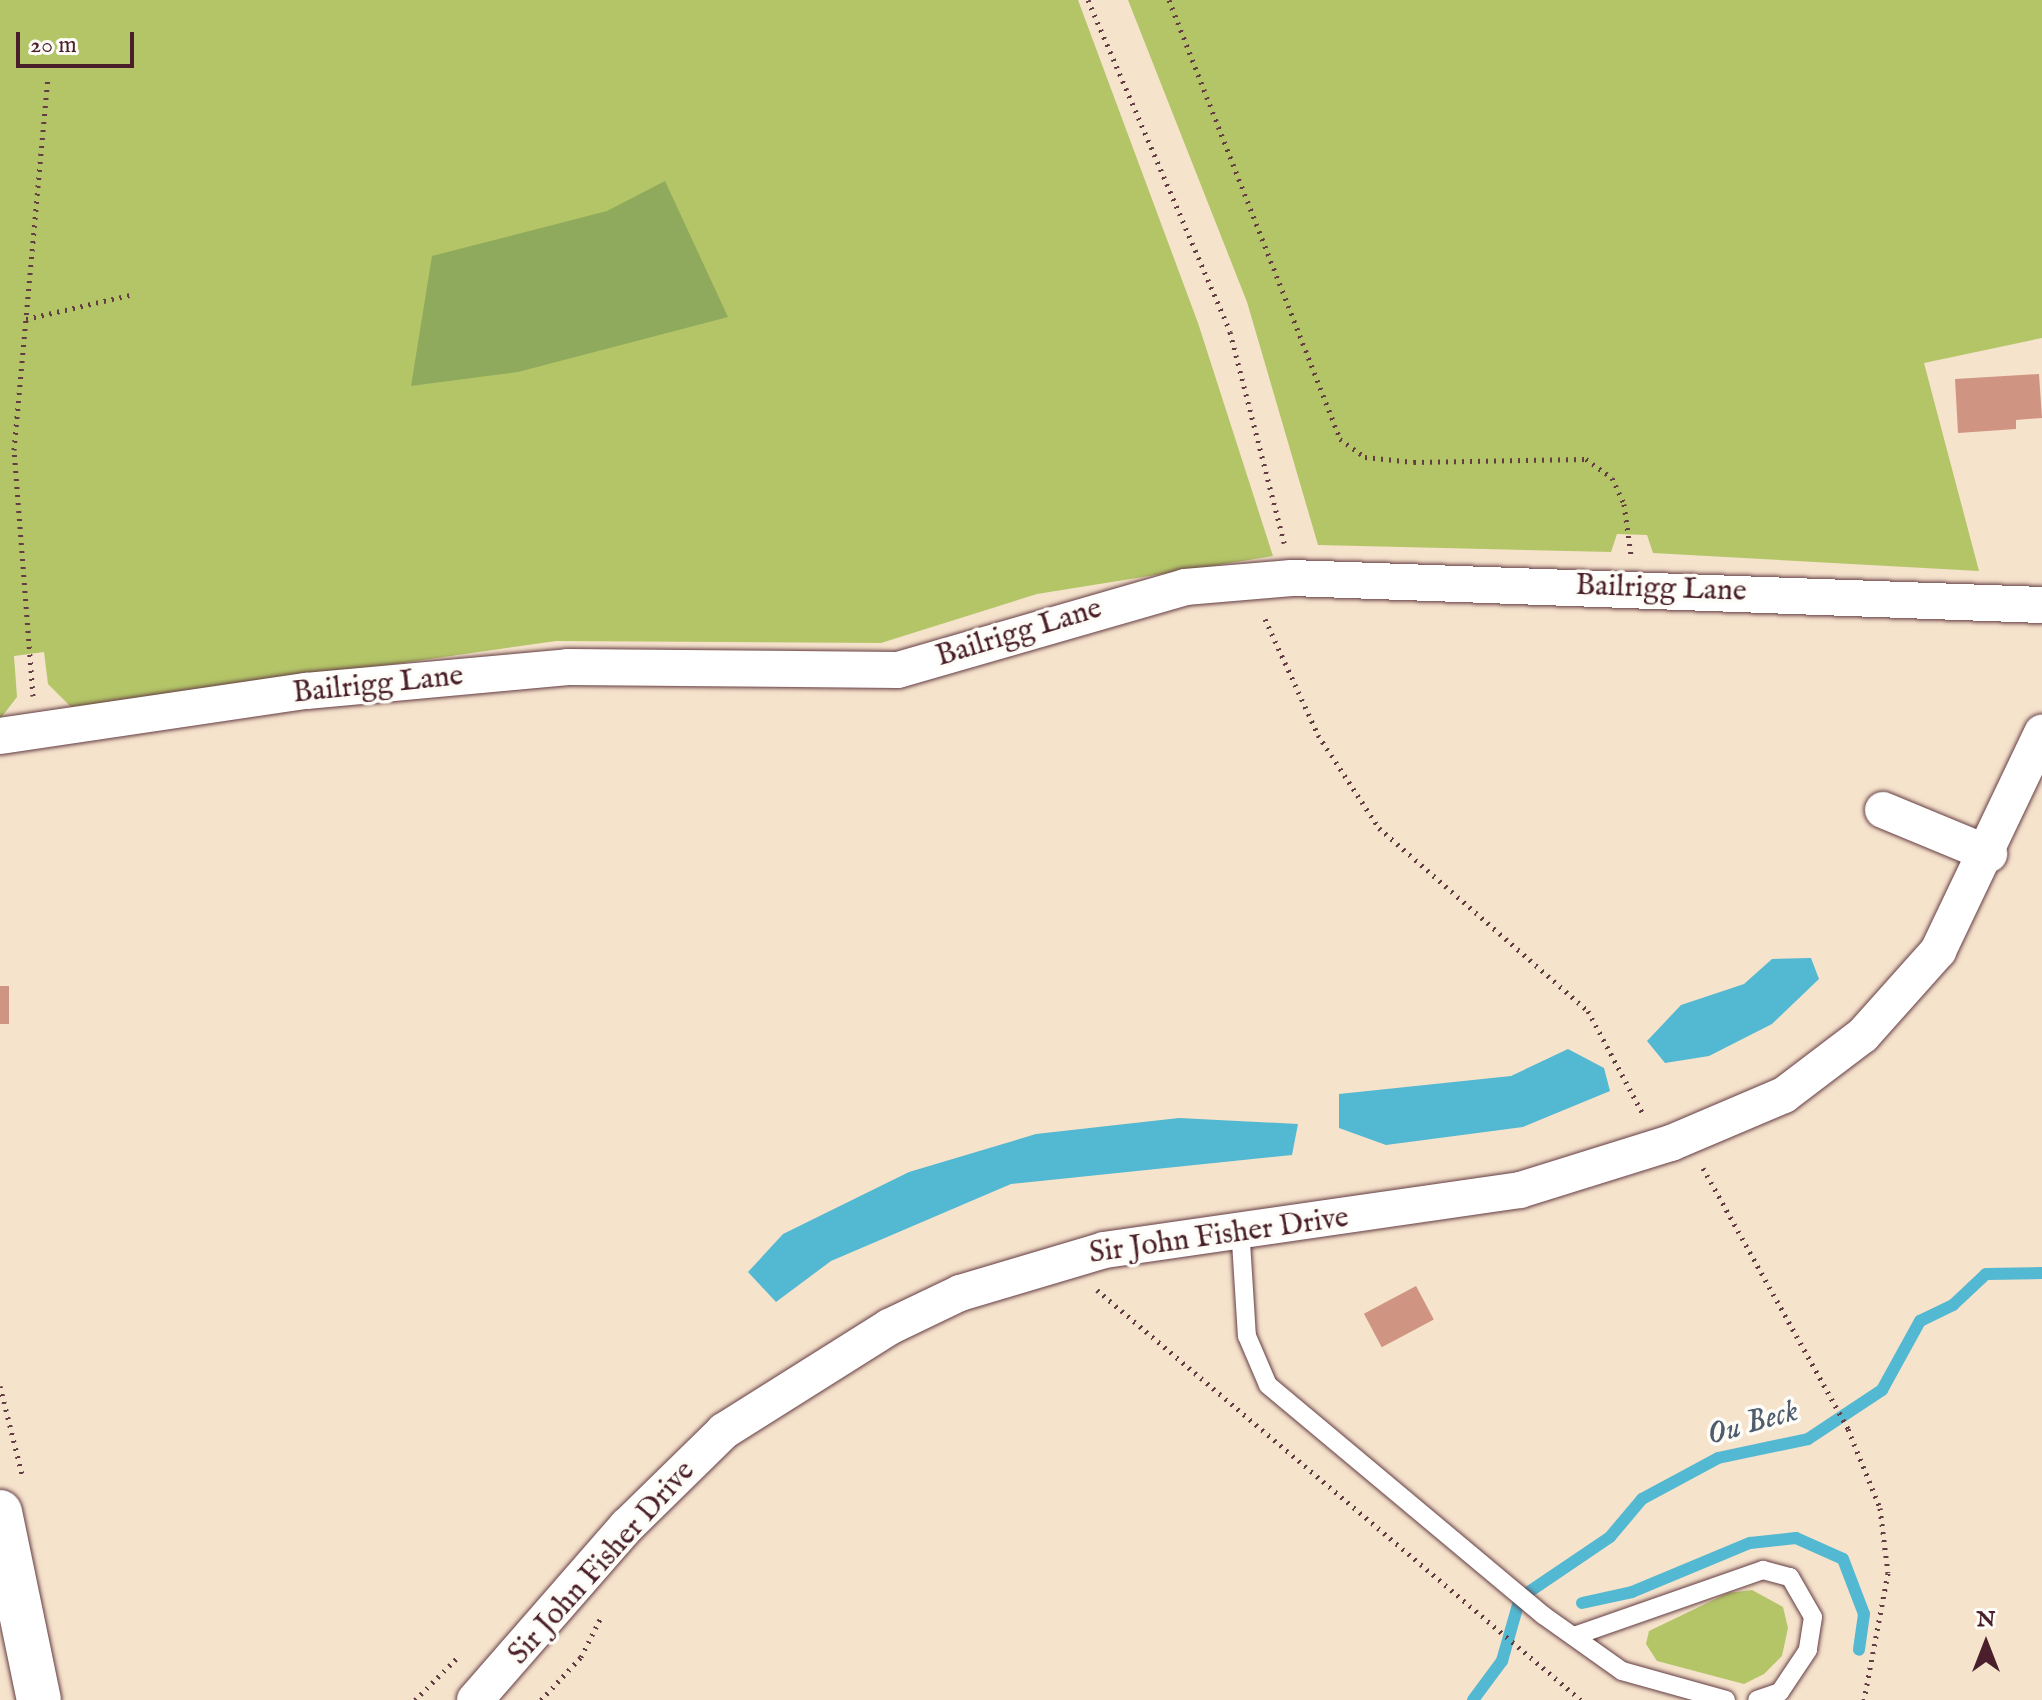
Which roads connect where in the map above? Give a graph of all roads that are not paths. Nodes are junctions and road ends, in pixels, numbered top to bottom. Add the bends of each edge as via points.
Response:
1 (2042, 605) edge
2 (2042, 733) edge
3 (0, 736) edge
4 (1883, 810) dead end
5 (1989, 854) junction
6 (1240, 1226) junction
7 (0, 1512) edge
8 (1577, 1635) junction
9 (39, 1700) edge
10 (475, 1700) edge
11 (1726, 1700) edge
12 (1757, 1700) edge

1 - 3 street, Bailrigg Lane via 1292,578 1185,587 898,670 554,668 306,691
2 - 5 street, Sir John Fisher Drive
4 - 5 street
5 - 6 street, Sir John Fisher Drive via 1938,951 1897,1001 1825,1068 1756,1109 1520,1190 1414,1209
6 - 8 lane via 1247,1336 1268,1385 1543,1615
6 - 10 street, Sir John Fisher Drive via 1026,1271 889,1327 724,1431 627,1526
7 - 9 main road
8 - 11 lane via 1622,1671
8 - 12 lane via 1624,1624 1763,1570 1790,1577 1813,1617 1808,1650 1780,1692

